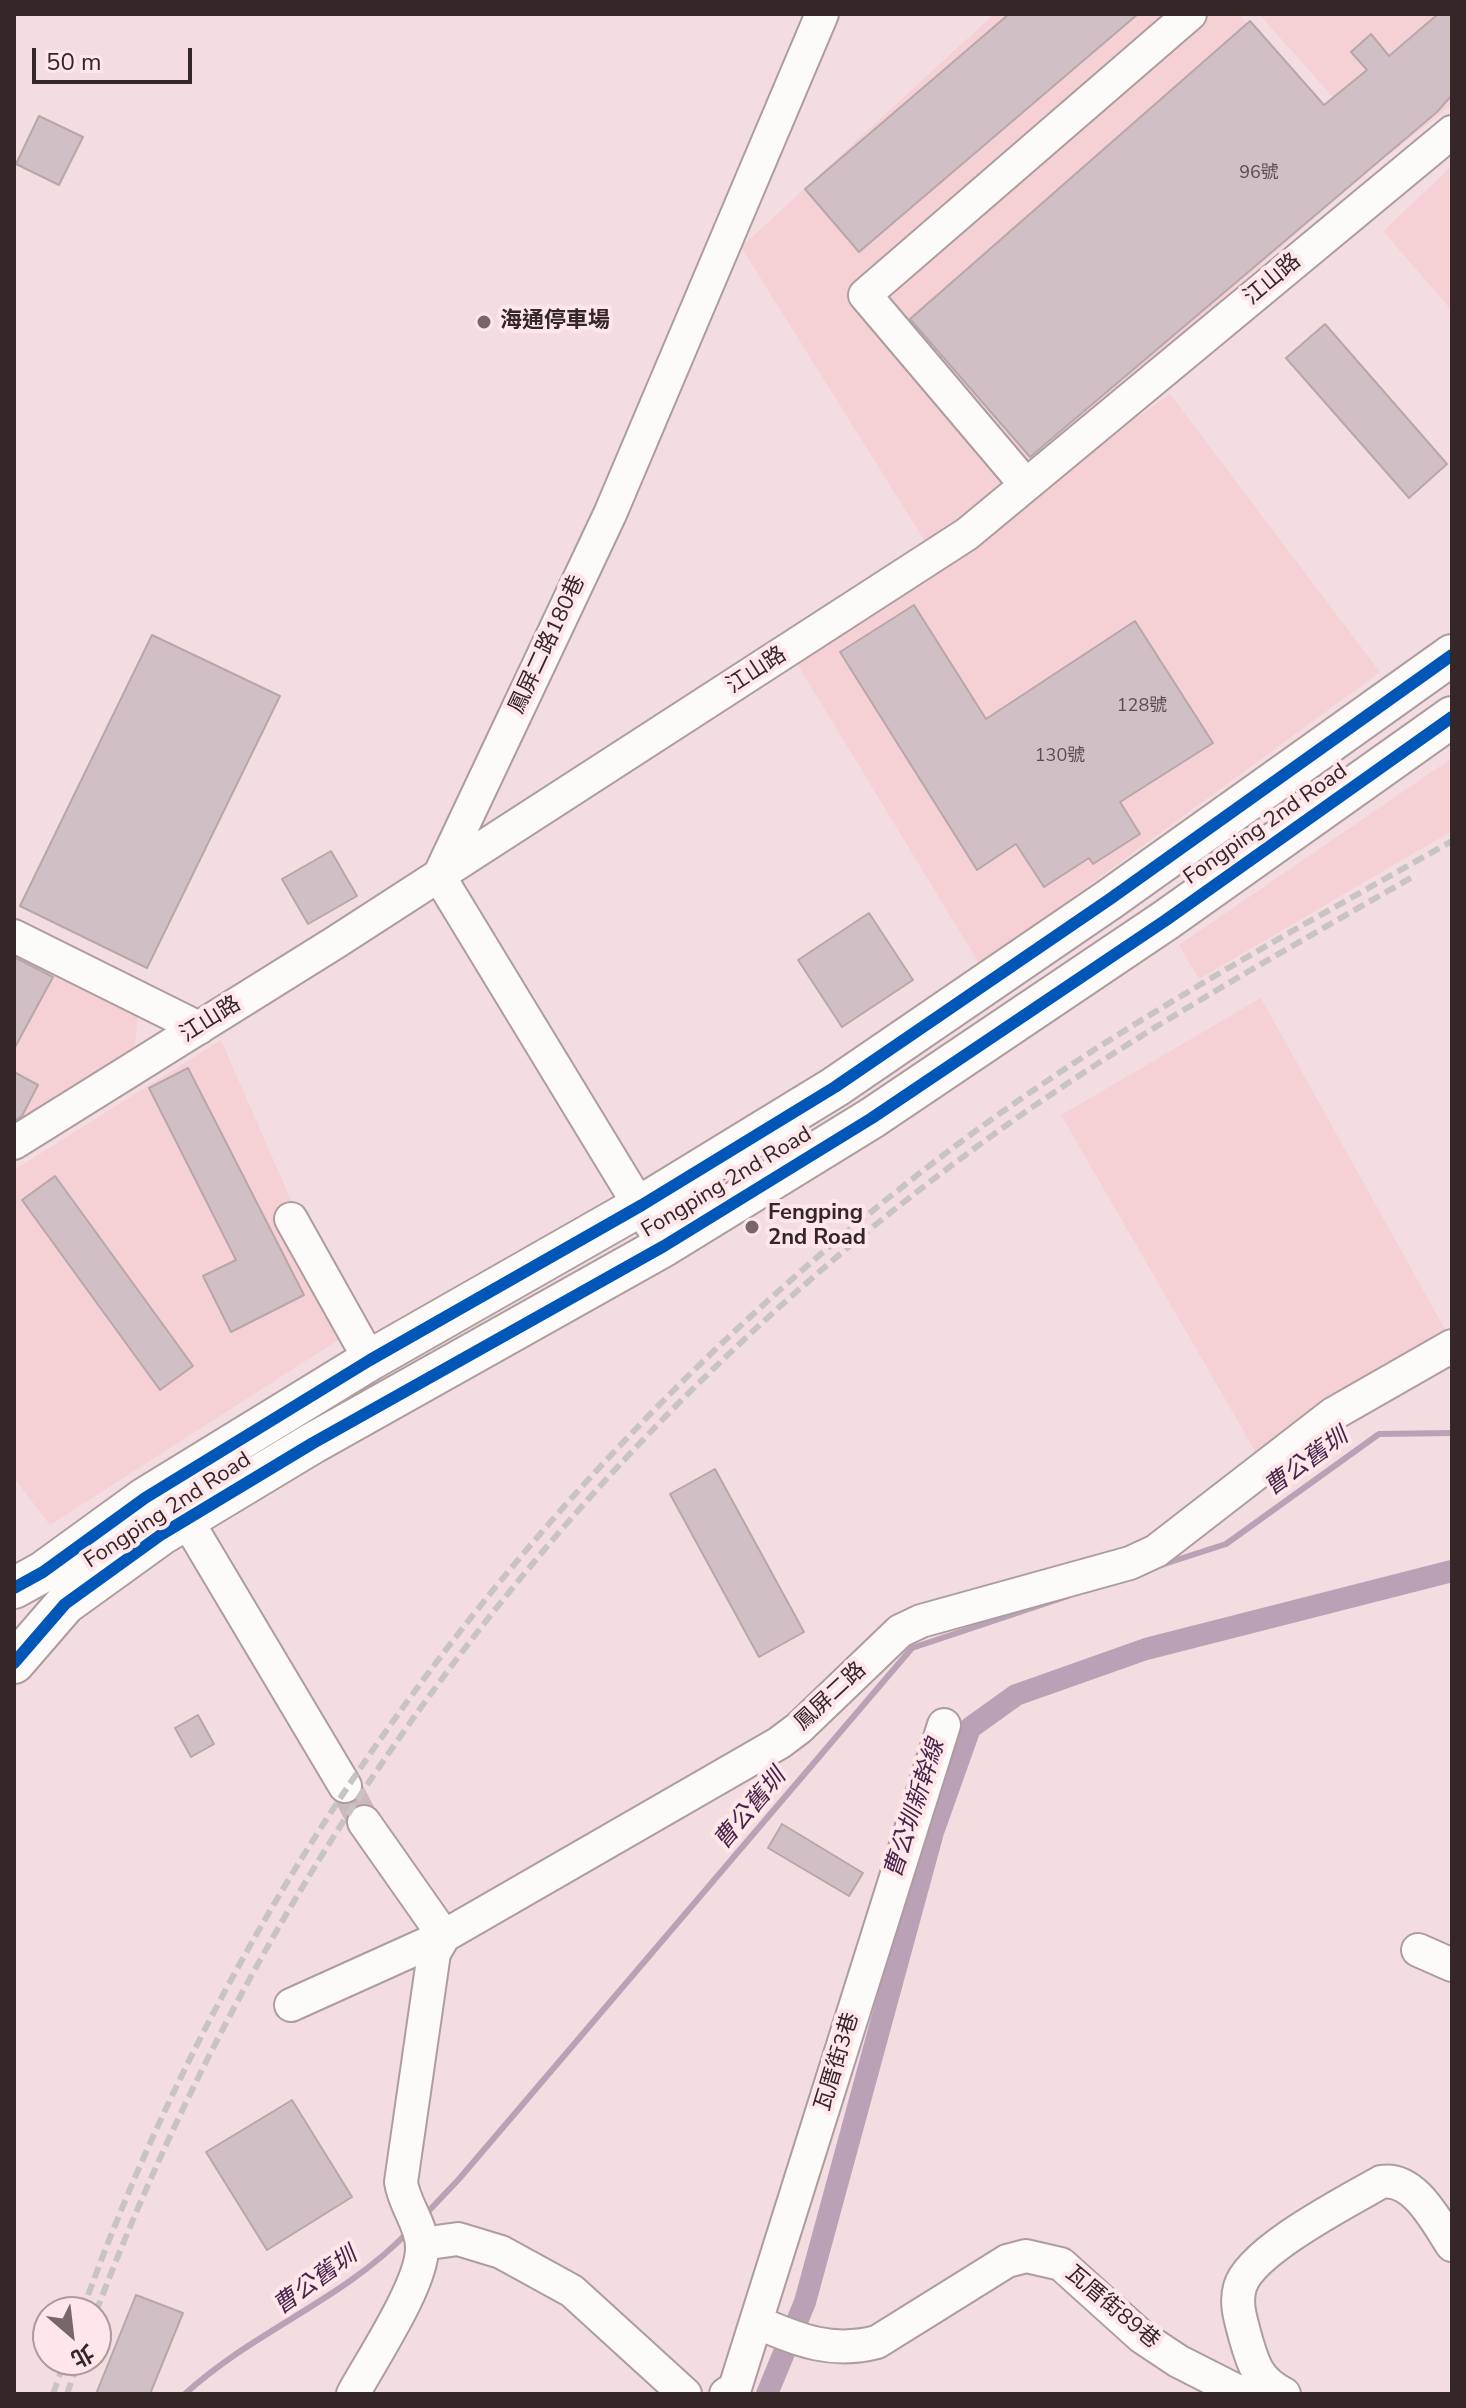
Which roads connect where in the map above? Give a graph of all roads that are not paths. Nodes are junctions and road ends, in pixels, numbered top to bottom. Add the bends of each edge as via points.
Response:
1 (822, 14) edge
2 (1190, 14) edge
3 (1452, 132) edge
4 (1026, 485) junction
5 (1452, 655) edge
6 (1452, 717) edge
7 (1154, 868) junction
8 (439, 876) junction
9 (1179, 911) junction
10 (14, 936) edge
11 (199, 1028) junction
12 (14, 1143) edge
13 (642, 1205) junction
14 (291, 1219) dead end
15 (664, 1246) junction
16 (1452, 1346) edge
17 (370, 1360) junction
18 (186, 1519) junction
19 (34, 1590) edge
20 (14, 1645) edge
21 (14, 1663) edge
22 (944, 1725) dead end
23 (345, 1786) tunnel mouth
24 (364, 1822) tunnel mouth
25 (444, 1936) junction
26 (1418, 1950) dead end
27 (1452, 1965) edge
28 (291, 2005) dead end
29 (420, 2237) junction
30 (1452, 2245) edge
31 (763, 2325) junction
32 (1280, 2392) edge
33 (353, 2394) edge
34 (685, 2394) edge
35 (726, 2394) edge

1 - 8 street, 鳳屏二路180巷 via 610,514
2 - 4 street via 865,295
3 - 4 street, 江山路
4 - 8 street, 江山路 via 967,534
5 - 7 main road, Fongping 2nd Road
6 - 9 main road, Fongping 2nd Road
7 - 9 main road
7 - 13 main road, Fongping 2nd Road via 835,1087
8 - 11 street, 江山路
8 - 13 street
9 - 15 main road, Fongping 2nd Road via 872,1118
10 - 11 street
11 - 12 street, 江山路
13 - 15 street
13 - 17 main road, Fongping 2nd Road
14 - 17 street
15 - 18 main road, Fongping 2nd Road
16 - 25 street, 鳳屏二路 via 1333,1414 1156,1551 900,1631 779,1743
17 - 19 main road, Fongping 2nd Road via 145,1498
18 - 19 main road, Fongping 2nd Road
18 - 23 street
19 - 20 main road
19 - 21 main road, Fongping 2nd Road
22 - 31 street, 瓦厝街3巷
24 - 25 street
25 - 28 street, 鳳屏二路
25 - 29 street via 434,1953 401,2182
26 - 27 street
29 - 33 street via 420,2269
29 - 34 street via 458,2239 501,2252 572,2291
30 - 32 street, 瓦厝街89巷 via 1405,2185 1391,2180 1290,2235 1248,2272 1238,2308 1255,2369 1264,2383
31 - 32 street, 瓦厝街89巷 via 839,2349 877,2342 1007,2261 1026,2256 1061,2264 1142,2337 1178,2361 1243,2394
31 - 35 street, 瓦厝街3巷 via 735,2388

